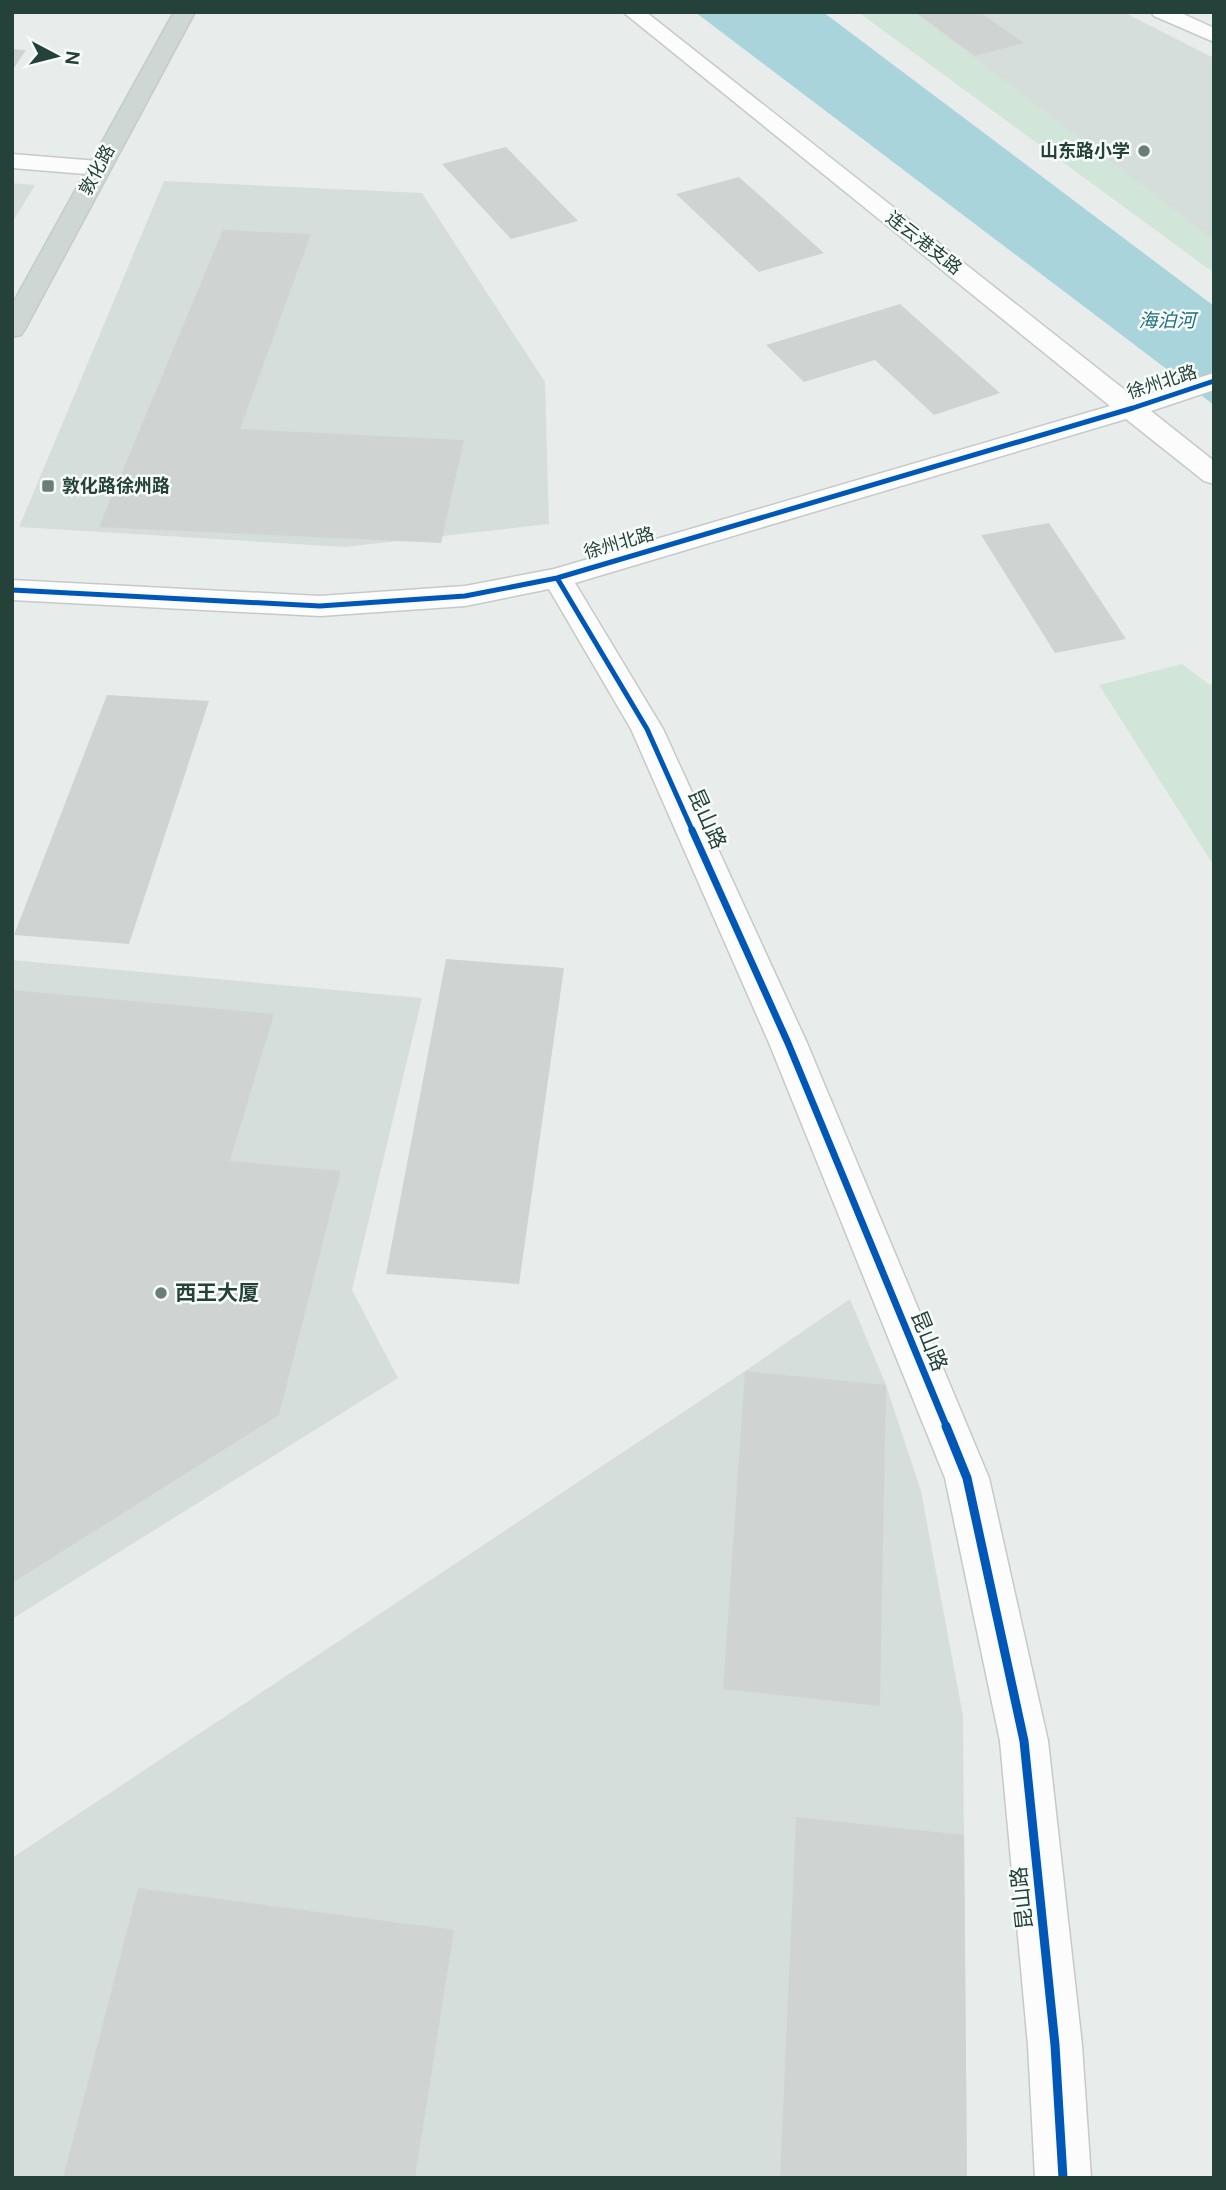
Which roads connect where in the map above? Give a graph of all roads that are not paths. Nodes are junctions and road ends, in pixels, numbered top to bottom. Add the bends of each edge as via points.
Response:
1 (184, 12) edge
2 (633, 12) edge
3 (1161, 12) edge
4 (1214, 36) edge
5 (12, 162) edge
6 (98, 168) junction
7 (12, 329) edge
8 (1214, 381) edge
9 (1133, 408) junction
10 (1214, 475) edge
11 (557, 578) junction
12 (12, 590) edge
13 (1063, 2178) edge

1 - 6 main road, 敦化路
2 - 9 street, 连云港支路
3 - 4 street
5 - 6 street
6 - 7 main road, 敦化路
8 - 9 street, 徐州北路
9 - 10 street, 连云港支路
9 - 11 street, 徐州北路
11 - 12 street, 徐州北路 via 465,596 320,606
11 - 13 street, 昆山路 via 647,729 788,1043 967,1478 1024,1741 1055,2045

